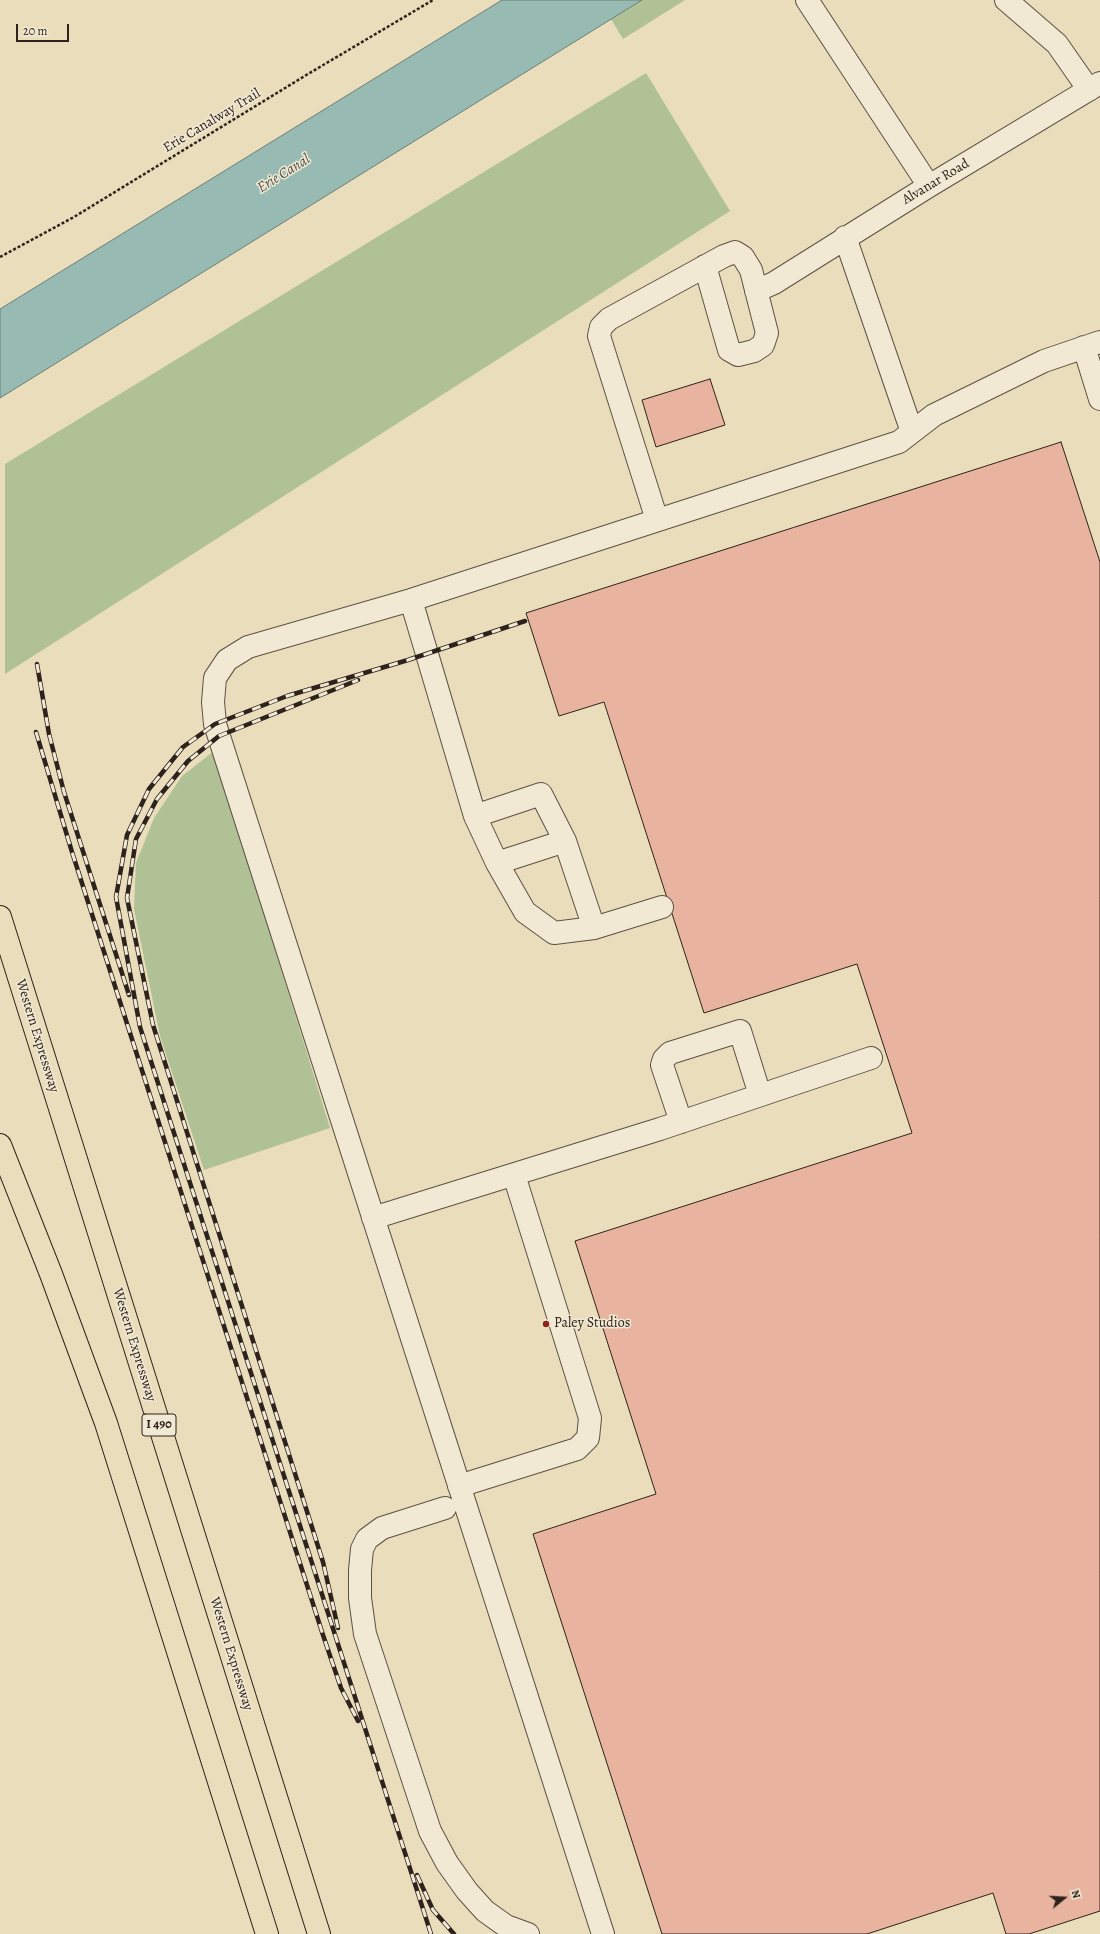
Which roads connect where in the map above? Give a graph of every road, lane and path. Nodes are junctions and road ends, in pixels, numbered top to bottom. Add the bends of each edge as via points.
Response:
1 (433, 0) edge
2 (807, 0) edge
3 (1006, 0) edge
4 (1095, 87) edge
5 (929, 186) junction
6 (845, 238) junction
7 (0, 257) edge
8 (705, 266) junction
9 (765, 287) junction
10 (1092, 345) edge
11 (1100, 399) edge
12 (912, 432) junction
13 (657, 520) junction
14 (411, 600) junction
15 (475, 816) junction
16 (565, 841) junction
17 (497, 863) junction
18 (662, 907) dead end
19 (0, 917) edge
20 (594, 928) junction
21 (872, 1058) dead end
22 (760, 1095) junction
23 (681, 1122) junction
24 (0, 1145) edge
25 (514, 1175) junction
26 (373, 1218) junction
27 (459, 1486) junction
28 (445, 1508) dead end
29 (598, 1933) edge
30 (268, 1934) edge
31 (319, 1934) edge
32 (528, 1934) edge

1 - 7 path, Erie Canalway Trail via 74,217
2 - 5 street
3 - 4 street via 1057,44
4 - 5 street, Alvanar Road
5 - 6 street, Alvanar Road
6 - 9 street, Alvanar Road
6 - 12 street
8 - 9 street via 735,252 743,257
8 - 9 street via 728,346 738,355 754,351 763,345 767,333
8 - 13 street via 609,318 601,327 599,336
10 - 11 street
10 - 12 street via 1044,361 934,415
12 - 13 street via 899,442
13 - 14 street
14 - 15 street
14 - 26 street via 248,647 227,660 215,678 213,702 215,724
15 - 16 street via 541,794
15 - 17 street
16 - 17 street
16 - 20 street
17 - 20 street via 525,912 554,933
18 - 20 street
19 - 31 highway, Western Expressway / I 490
21 - 22 street
22 - 23 street
22 - 23 street via 740,1031 670,1054 662,1065
23 - 25 street
24 - 30 highway via 106,1423
25 - 26 street
25 - 27 street via 590,1418 588,1438 577,1449
26 - 27 street
27 - 29 street
28 - 32 street via 382,1528 367,1539 362,1549 360,1570 360,1598 365,1634 430,1831 444,1858 485,1911 506,1926

